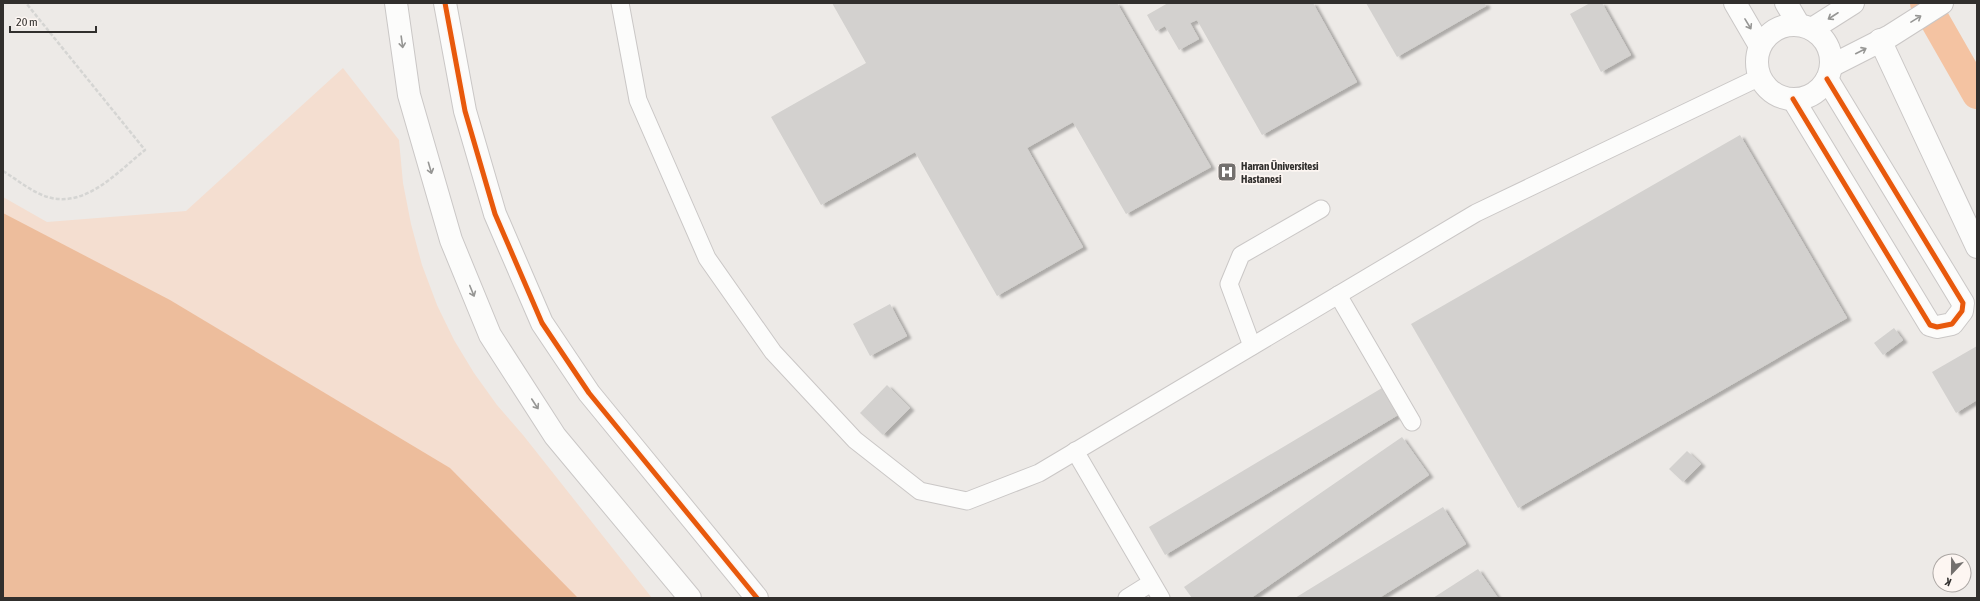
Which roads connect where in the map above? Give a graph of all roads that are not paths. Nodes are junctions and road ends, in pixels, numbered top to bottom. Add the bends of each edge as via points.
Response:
1 (396, 3) edge
2 (445, 3) edge
3 (620, 3) edge
4 (1735, 3) edge
5 (1786, 3) edge
6 (1853, 3) edge
7 (1942, 3) edge
8 (1806, 27) junction
9 (1885, 38) junction
10 (1760, 46) junction
11 (1829, 73) junction
12 (1760, 77) junction
13 (1793, 99) junction
14 (1322, 209) dead end
15 (1977, 247) edge
16 (1338, 295) junction
17 (1252, 346) junction
18 (1412, 422) dead end
19 (1075, 451) junction
20 (1151, 583) junction
21 (690, 598) edge
22 (757, 598) edge
23 (1127, 598) edge
24 (1161, 598) edge

1 -> 21 street via 409,95 451,240 490,335 555,436
2 - 22 street via 465,111 495,214 542,323 589,394
3 - 19 lane via 638,100 707,258 773,352 855,440 920,491 968,502 1038,473
4 -> 10 street
5 - 8 street
6 -> 8 street
9 -> 7 street
8 - 10 street via 1784,26 1770,33
8 - 11 street via 1823,39 1830,51
11 -> 9 street
9 - 15 street
10 - 12 street via 1757,61
11 - 13 street via 1818,90 1806,97
11 - 13 street via 1963,303 1962,311 1952,324 1937,327 1930,325
12 - 13 street via 1768,88 1779,96
12 - 16 lane via 1476,213
14 - 17 lane via 1241,255 1229,284
16 - 17 lane
16 - 18 lane
17 - 19 lane
19 - 20 lane
20 - 23 lane
20 - 24 lane

